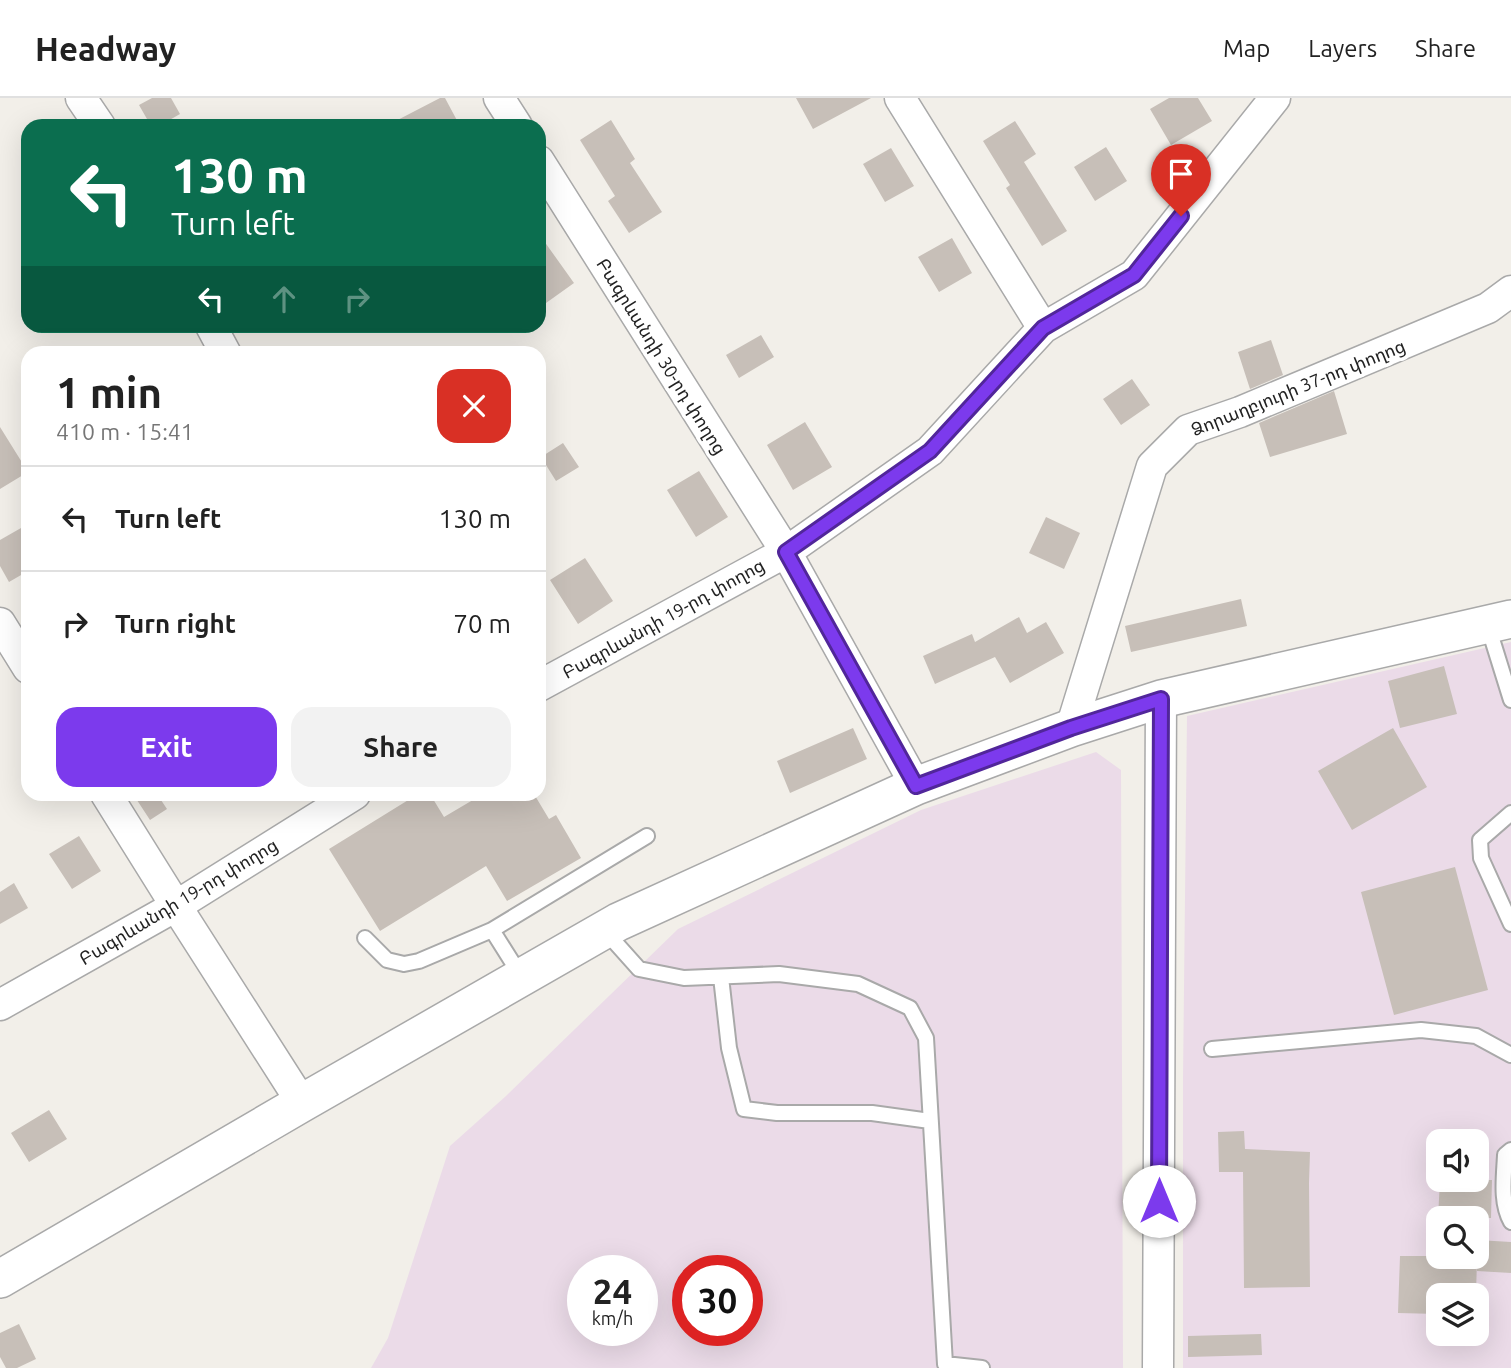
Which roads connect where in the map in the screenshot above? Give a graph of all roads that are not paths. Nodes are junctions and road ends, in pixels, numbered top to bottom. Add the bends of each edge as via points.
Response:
1 (81, 98) edge
2 (499, 98) edge
3 (900, 98) edge
4 (1275, 98) edge
5 (95, 119) edge
6 (512, 119) edge
7 (546, 172) edge
8 (1511, 291) edge
9 (1043, 328) junction
10 (786, 552) junction
11 (1499, 622) edge
12 (0, 623) edge
13 (21, 657) edge
14 (546, 681) edge
15 (1161, 699) junction
16 (1511, 700) edge
17 (1071, 728) junction
18 (916, 786) junction
19 (110, 801) edge
20 (344, 801) edge
21 (1511, 813) edge
22 (647, 836) dead end
23 (176, 906) junction
24 (1511, 924) edge
25 (492, 930) junction
26 (604, 930) junction
27 (365, 938) dead end
28 (521, 977) junction
29 (721, 977) junction
30 (0, 1005) edge
31 (1212, 1049) dead end
32 (1511, 1055) edge
33 (302, 1103) junction
34 (930, 1121) junction
35 (1511, 1150) edge
36 (1511, 1222) edge
37 (0, 1279) edge
38 (982, 1368) edge
39 (1158, 1368) edge

1 - 5 street
2 - 6 street
3 - 9 street
4 - 9 street, Բագրևանդի 19-րդ փողոց via 1134,275
7 - 10 street, Բագրևանդի 30-րդ փողոց
8 - 17 street, Ձորաղբյուրի 37-րդ փողոց via 1488,308 1188,430 1152,466
9 - 10 street, Բագրևանդի 19-րդ փողոց via 930,451
10 - 14 street, Բագրևանդի 19-րդ փողոց
10 - 18 street, Բագրևանդի 30-րդ փողոց
11 - 15 street
11 - 16 lane
12 - 13 street
15 - 17 street
15 - 39 street
17 - 18 street
18 - 26 street
19 - 23 street
20 - 23 street, Բագրևանդի 19-րդ փողոց
21 - 24 lane via 1480,840 1481,858
22 - 25 lane
23 - 30 street, Բագրևանդի 19-րդ փողոց
23 - 33 street
25 - 27 lane via 404,964 387,960
25 - 28 lane
26 - 28 street
26 - 29 lane via 639,969 684,978
28 - 33 street
29 - 34 lane via 779,974 858,984 910,1007 926,1038
29 - 34 lane via 729,1048 744,1109 872,1113
31 - 32 lane via 1421,1030 1476,1036
33 - 37 street
34 - 38 lane via 945,1364
35 - 36 lane via 1505,1155 1504,1192

